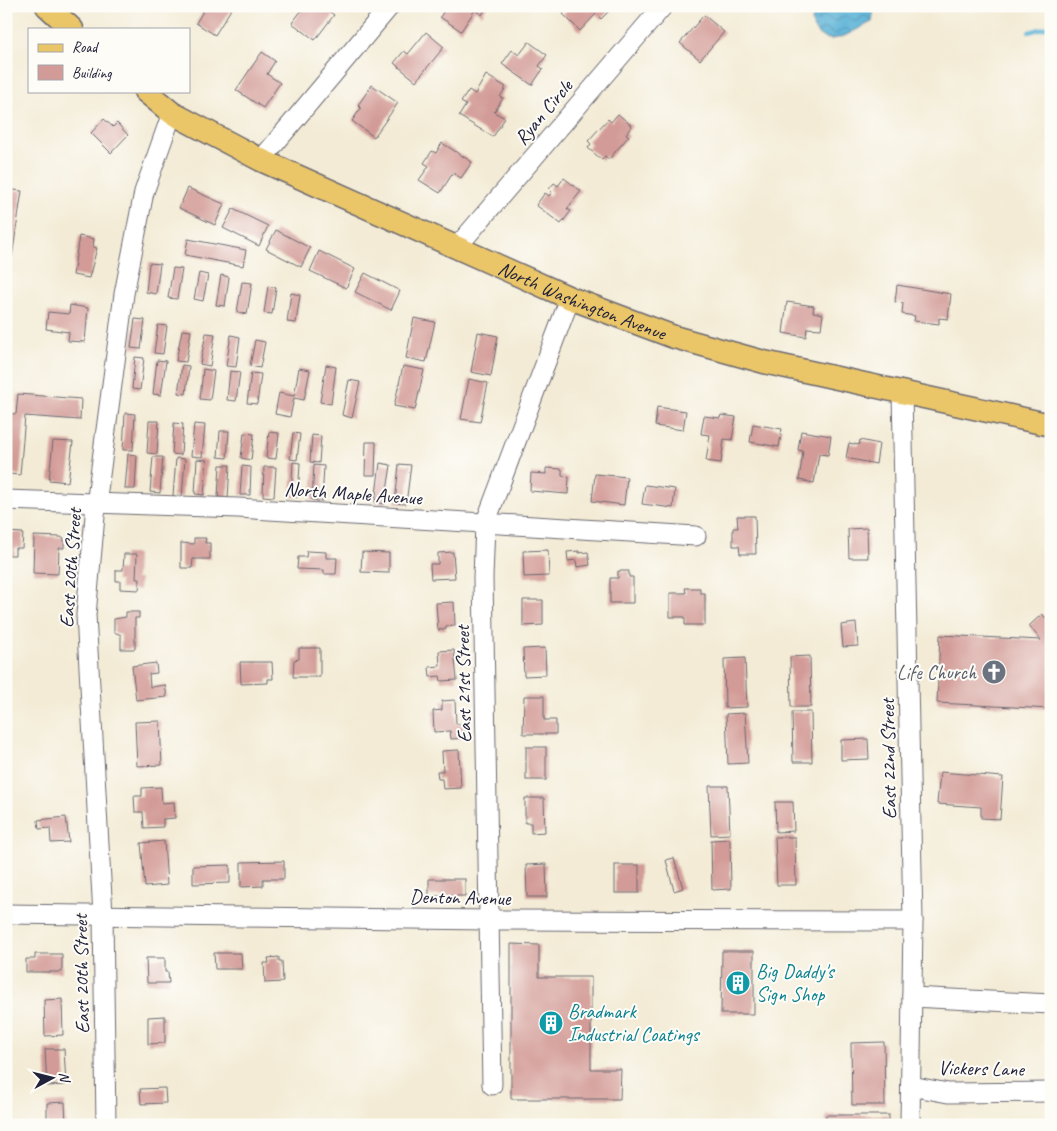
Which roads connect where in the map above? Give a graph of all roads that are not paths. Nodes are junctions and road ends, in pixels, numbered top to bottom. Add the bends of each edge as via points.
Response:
1 (47, 6) edge
2 (390, 6) edge
3 (663, 6) edge
4 (71, 28) edge
5 (146, 92) edge
6 (172, 113) junction
7 (261, 160) junction
8 (457, 248) junction
9 (570, 298) junction
10 (902, 392) junction
11 (1051, 426) edge
12 (6, 500) edge
13 (96, 505) junction
14 (485, 524) junction
15 (696, 536) dead end
16 (6, 914) edge
17 (103, 915) junction
18 (490, 920) junction
19 (913, 921) junction
20 (912, 997) junction
21 (1051, 1004) edge
22 (492, 1085) dead end
23 (911, 1086) junction
24 (1051, 1092) edge
25 (106, 1125) edge
26 (910, 1125) edge

1 - 4 main road
2 - 7 street
3 - 8 street, Ryan Circle
5 - 6 main road, North Washington Avenue
6 - 7 main road, North Washington Avenue
6 - 13 street, East 20th Street via 144,192 124,294
7 - 8 main road, North Washington Avenue
8 - 9 main road, North Washington Avenue
9 - 10 main road, North Washington Avenue via 674,337 764,362
9 - 14 street, East 21st Street
10 - 11 main road, North Washington Avenue
10 - 19 street, East 22nd Street
12 - 13 street, North Maple Avenue
13 - 14 street, North Maple Avenue via 238,508
13 - 17 street, East 20th Street via 86,615
14 - 15 street, North Maple Avenue
14 - 18 street, East 21st Street via 483,578
16 - 17 street, Denton Avenue
17 - 18 street, Denton Avenue
17 - 25 street, East 20th Street
18 - 19 street, Denton Avenue
18 - 22 street, East 21st Street
19 - 20 street, East 22nd Street
20 - 21 street
20 - 23 street, East 22nd Street
23 - 24 street, Vickers Lane via 948,1093
23 - 26 street, East 22nd Street

